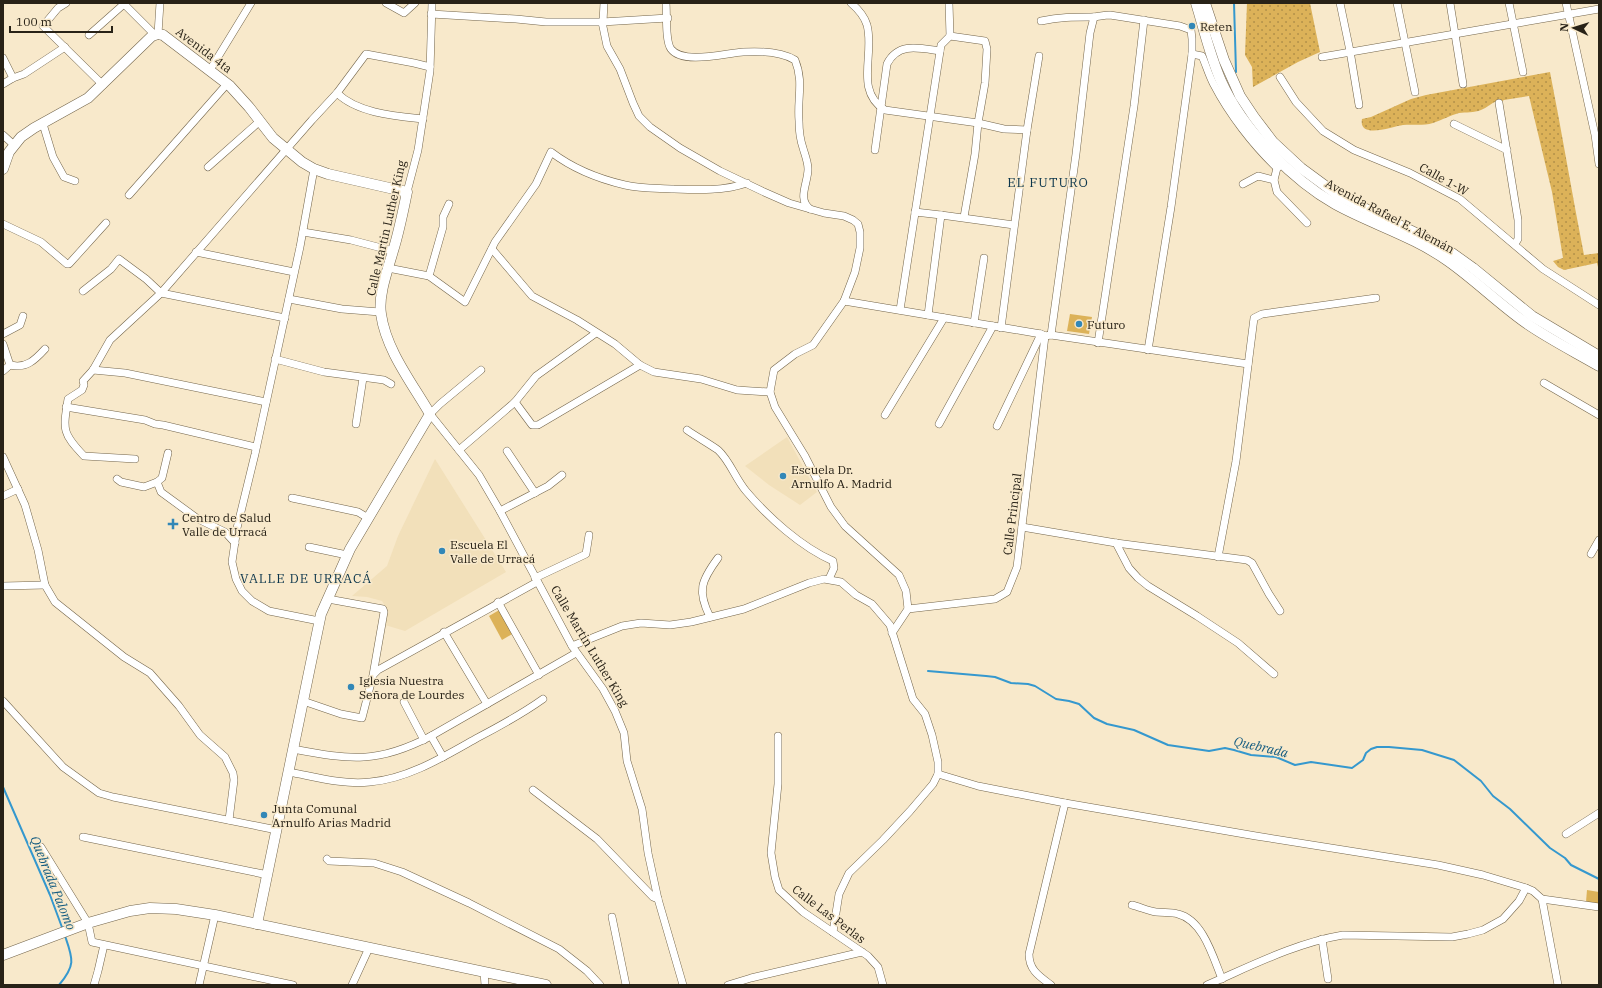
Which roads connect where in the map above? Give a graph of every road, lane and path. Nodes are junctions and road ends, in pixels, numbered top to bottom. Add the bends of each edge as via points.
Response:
1 (66, 3) edge
2 (124, 3) edge
3 (160, 3) edge
4 (251, 3) edge
5 (386, 3) edge
6 (415, 3) edge
7 (432, 3) edge
8 (604, 3) edge
9 (666, 3) edge
10 (850, 3) edge
11 (949, 3) edge
12 (1196, 3) edge
13 (1205, 3) edge
14 (1340, 3) edge
15 (1397, 3) edge
16 (1450, 3) edge
17 (1509, 3) edge
18 (1566, 3) edge
19 (1599, 8) edge
20 (432, 14) junction
21 (1569, 14) junction
22 (1094, 17) junction
23 (668, 18) junction
24 (1144, 20) junction
25 (1041, 21) dead end
26 (603, 22) junction
27 (1513, 23) junction
28 (1455, 33) junction
29 (156, 34) junction
30 (89, 35) dead end
31 (950, 36) junction
32 (1404, 42) junction
33 (66, 47) junction
34 (940, 51) junction
35 (1350, 51) junction
36 (1192, 54) junction
37 (1039, 56) dead end
38 (1322, 57) dead end
39 (3, 58) edge
40 (430, 67) junction
41 (210, 70) junction
42 (1523, 72) dead end
43 (1280, 77) dead end
44 (13, 78) junction
45 (3, 84) edge
46 (227, 84) junction
47 (1463, 84) dead end
48 (103, 85) junction
49 (1415, 92) dead end
50 (337, 93) junction
51 (1499, 103) dead end
52 (1359, 105) dead end
53 (881, 108) junction
54 (929, 117) junction
55 (423, 119) junction
56 (260, 122) junction
57 (978, 123) junction
58 (43, 124) junction
59 (1454, 124) dead end
60 (1027, 130) junction
61 (3, 134) edge
62 (1597, 135) edge
63 (14, 145) junction
64 (286, 150) junction
65 (875, 150) dead end
66 (1507, 150) junction
67 (1599, 164) edge
68 (208, 166) dead end
69 (1280, 166) junction
70 (3, 168) edge
71 (314, 169) junction
72 (1274, 180) junction
73 (75, 181) dead end
74 (747, 184) junction
75 (1243, 184) dead end
76 (407, 192) junction
77 (129, 195) dead end
78 (449, 204) dead end
79 (810, 209) junction
80 (915, 212) junction
81 (941, 215) junction
82 (964, 217) junction
83 (1307, 222) dead end
84 (3, 224) edge
85 (106, 224) dead end
86 (1014, 225) junction
87 (303, 232) junction
88 (1515, 244) junction
89 (492, 249) junction
90 (393, 251) junction
91 (196, 252) junction
92 (984, 258) dead end
93 (388, 268) junction
94 (294, 272) junction
95 (429, 276) junction
96 (84, 291) dead end
97 (161, 293) junction
98 (1376, 298) dead end
99 (289, 299) junction
100 (844, 301) junction
101 (1599, 305) edge
102 (900, 310) junction
103 (380, 312) junction
104 (928, 315) junction
105 (23, 316) dead end
106 (285, 318) junction
107 (944, 318) junction
108 (974, 323) junction
109 (993, 326) junction
110 (1001, 328) junction
111 (596, 333) junction
112 (3, 334) edge
113 (1046, 335) junction
114 (1098, 343) junction
115 (3, 344) edge
116 (45, 349) dead end
117 (1148, 350) junction
118 (1599, 356) edge
119 (275, 359) junction
120 (1248, 364) junction
121 (10, 365) junction
122 (640, 365) junction
123 (1599, 366) edge
124 (3, 370) edge
125 (93, 370) junction
126 (481, 370) dead end
127 (363, 378) junction
128 (1544, 383) dead end
129 (391, 384) dead end
130 (770, 392) junction
131 (266, 402) junction
132 (515, 402) junction
133 (66, 407) junction
134 (430, 414) junction
135 (886, 415) dead end
136 (1599, 415) edge
137 (356, 424) dead end
138 (939, 424) dead end
139 (997, 426) dead end
140 (687, 430) dead end
141 (256, 447) junction
142 (458, 450) junction
143 (507, 452) dead end
144 (168, 453) dead end
145 (3, 457) edge
146 (135, 459) dead end
147 (562, 474) dead end
148 (117, 479) dead end
149 (157, 482) junction
150 (18, 489) junction
151 (535, 492) junction
152 (3, 496) edge
153 (292, 498) dead end
154 (500, 511) junction
155 (368, 518) junction
156 (1022, 527) junction
157 (589, 536) dead end
158 (1599, 540) edge
159 (235, 543) junction
160 (1116, 543) junction
161 (309, 547) dead end
162 (1591, 554) dead end
163 (347, 555) junction
164 (1218, 557) junction
165 (718, 558) dead end
166 (830, 579) junction
167 (536, 580) junction
168 (45, 585) junction
169 (3, 586) edge
170 (328, 599) junction
171 (498, 602) junction
172 (908, 609) junction
173 (1280, 611) dead end
174 (710, 617) junction
175 (319, 621) junction
176 (444, 632) junction
177 (892, 632) junction
178 (572, 646) junction
179 (576, 653) junction
180 (1274, 674) dead end
181 (373, 675) junction
182 (538, 675) junction
183 (543, 699) dead end
184 (3, 701) edge
185 (303, 701) junction
186 (404, 702) dead end
187 (487, 704) junction
188 (431, 736) junction
189 (778, 736) dead end
190 (424, 740) junction
191 (293, 749) junction
192 (443, 757) junction
193 (289, 772) junction
194 (938, 774) junction
195 (532, 790) dead end
196 (1065, 803) junction
197 (1599, 812) edge
198 (229, 820) junction
199 (277, 830) junction
200 (1566, 834) dead end
201 (83, 836) dead end
202 (41, 847) dead end
203 (327, 859) dead end
204 (268, 875) junction
205 (1526, 888) junction
206 (658, 899) junction
207 (1542, 899) junction
208 (1132, 905) dead end
209 (1599, 907) edge
210 (215, 915) junction
211 (612, 917) dead end
212 (88, 923) junction
213 (257, 924) junction
214 (833, 932) junction
215 (1322, 939) junction
216 (104, 945) junction
217 (369, 948) junction
218 (862, 952) junction
219 (3, 955) edge
220 (204, 966) junction
221 (484, 972) junction
222 (1222, 979) junction
223 (1328, 979) dead end
224 (94, 985) edge
225 (199, 985) edge
226 (293, 985) edge
227 (352, 985) edge
228 (486, 985) edge
229 (542, 985) edge
230 (600, 985) edge
231 (626, 985) edge
232 (683, 985) edge
233 (728, 985) edge
234 (883, 985) edge
235 (1051, 985) edge
236 (1207, 985) edge
237 (1558, 985) edge

1 - 33 street via 58,8 44,26
2 - 29 street
2 - 30 street
3 - 29 street
4 - 41 street
5 - 6 street via 404,13
7 - 20 street, Calle Martin Luther King
8 - 26 street
9 - 23 street
10 - 53 street via 861,12 867,25 867,84
11 - 31 street
12 - 69 street, Avenida Rafael E. Alemán via 1219,74 1233,103
13 - 118 street, Avenida Rafael E. Alemán via 1224,60 1240,96 1273,142 1301,168 1339,196 1452,253 1532,316
14 - 35 street
15 - 32 street
16 - 28 street
17 - 27 street
18 - 21 street
19 - 21 street
20 - 26 street via 546,22
20 - 40 street, Calle Martin Luther King
21 - 27 street
21 - 62 street
22 - 24 street via 1110,15
22 - 25 street via 1061,17
22 - 113 street, Calle Principal via 1076,154
23 - 26 street
23 - 79 street via 667,39 671,49 681,55 710,57 759,52 783,55 795,60 801,88 798,120 808,169 803,199
24 - 36 street via 1191,30
24 - 114 street via 1134,106
26 - 74 street via 607,46 620,69 639,116 680,148
27 - 28 street
27 - 42 street
28 - 32 street
28 - 47 street
29 - 41 street, Avenida 4ta via 163,35
29 - 48 street
31 - 34 street via 941,44
31 - 57 street via 985,41 985,83
32 - 35 street
32 - 49 street
33 - 44 street via 24,74
33 - 48 street
34 - 53 street via 905,49 891,56 887,64
34 - 54 street
35 - 38 street
35 - 52 street
36 - 69 street via 1202,56 1222,98 1259,149
36 - 117 street
37 - 60 street
39 - 44 street
40 - 50 street via 366,54
40 - 55 street, Calle Martin Luther King
41 - 46 street, Avenida 4ta
43 - 88 street, Calle 1-W via 1296,102 1323,131 1354,150 1410,173 1460,199
44 - 45 street
46 - 56 street, Avenida 4ta
46 - 77 street
48 - 58 street via 88,98
50 - 55 street via 357,106
50 - 64 street
51 - 66 street
53 - 54 street
53 - 65 street
54 - 57 street
54 - 80 street
55 - 76 street, Calle Martin Luther King
56 - 64 street, Avenida 4ta
56 - 68 street
57 - 60 street via 1004,129
57 - 82 street
58 - 63 street via 34,128
58 - 73 street via 53,157 64,178
59 - 66 street
60 - 86 street
61 - 63 street
62 - 67 street
63 - 70 street
64 - 71 street, Avenida 4ta
64 - 91 street
66 - 88 street via 1518,220 1518,239
69 - 72 street
69 - 123 street, Avenida Rafael E. Alemán via 1334,203 1398,233 1447,260 1527,323
71 - 76 street, Avenida 4ta
71 - 87 street
72 - 75 street via 1258,176
72 - 83 street via 1277,192
74 - 79 street via 789,203
74 - 89 street via 710,190 626,185 592,175 550,152 536,184 499,235
76 - 90 street, Calle Martin Luther King
78 - 95 street via 443,217 443,226
79 - 100 street via 849,218 859,227 860,248 855,272
80 - 81 street
80 - 102 street
81 - 82 street
81 - 104 street
82 - 86 street
84 - 85 street via 41,242 69,264
86 - 110 street
87 - 90 street via 351,240
87 - 94 street
88 - 101 street, Calle 1-W via 1543,269
89 - 95 street via 465,302
89 - 111 street via 532,296
90 - 93 street, Calle Martin Luther King
91 - 94 street
91 - 97 street
92 - 108 street
93 - 95 street
93 - 103 street, Calle Martin Luther King
94 - 99 street
96 - 97 street via 119,259
97 - 106 street
97 - 125 street via 110,340
98 - 120 street via 1262,314 1254,318
99 - 103 street via 342,309
99 - 106 street
100 - 102 street
100 - 130 street via 813,345 795,354 774,370
102 - 104 street
103 - 134 street, Calle Martin Luther King via 383,327 395,355
104 - 107 street
105 - 112 street via 20,325
106 - 119 street
107 - 108 street
107 - 135 street
108 - 109 street
109 - 110 street
109 - 138 street
110 - 113 street
111 - 122 street via 615,344
111 - 132 street via 536,376
113 - 114 street
113 - 139 street
113 - 156 street, Calle Principal
114 - 117 street
115 - 121 street
116 - 121 street via 36,359 22,367
117 - 120 street
119 - 127 street via 324,372
119 - 131 street
120 - 164 street via 1236,461
121 - 124 street
122 - 130 street via 654,372 701,379 737,390
122 - 132 street via 538,426 532,425
125 - 131 street via 125,373
125 - 133 street via 83,380 82,390 68,399
126 - 134 street
127 - 129 street via 384,380
127 - 137 street
128 - 136 street
130 - 172 street via 775,407 844,526 899,575 906,591
131 - 141 street
132 - 142 street
133 - 141 street via 145,420
133 - 146 street via 64,424 69,440 84,456
134 - 142 street, Calle Martin Luther King
134 - 155 street
140 - 166 street via 719,451 745,490 784,530 833,561 834,568
141 - 159 street
142 - 154 street, Calle Martin Luther King via 479,475
143 - 151 street
144 - 149 street via 162,478
145 - 150 street
147 - 151 street via 548,486
148 - 149 street via 144,487
149 - 159 street via 161,492 198,519 225,532
150 - 152 street
150 - 168 street via 38,550
151 - 154 street
153 - 155 street via 358,512
154 - 167 street, Calle Martin Luther King
155 - 163 street
156 - 160 street
156 - 172 street, Calle Principal via 1017,566 1007,592 995,599
157 - 167 street via 586,554
158 - 162 street
159 - 175 street via 232,562 236,579 242,591 252,601 269,611
160 - 164 street
160 - 180 street via 1129,568 1138,578 1238,643
161 - 163 street
163 - 170 street
164 - 173 street via 1247,560 1252,563
165 - 174 street via 708,571 701,592
166 - 174 street via 809,583 744,609
166 - 177 street via 841,582 872,604 890,625
167 - 171 street
167 - 178 street, Calle Martin Luther King
168 - 169 street
168 - 198 street via 56,604 155,679 200,734 224,757 233,772 234,780
170 - 175 street
170 - 181 street via 383,609
171 - 176 street
171 - 182 street
172 - 177 street
174 - 178 street via 670,625 641,623 622,626
175 - 185 street
176 - 181 street
176 - 187 street
177 - 194 street via 913,699 925,714 932,735
178 - 179 street, Calle Martin Luther King
179 - 182 street
179 - 206 street, Calle Martin Luther King via 603,689 616,711 624,733 627,761 642,809
181 - 185 street via 362,718
182 - 187 street
183 - 192 street via 525,712
184 - 198 street via 63,767 99,793
185 - 191 street
186 - 190 street
187 - 188 street
188 - 190 street
188 - 192 street
189 - 214 street, Calle Las Perlas via 778,784 771,853 775,878 779,890 803,912
190 - 191 street via 381,756 361,758
191 - 193 street
192 - 193 street via 403,775 372,782 353,783
193 - 199 street
194 - 196 street via 978,786
194 - 214 street via 933,784 910,811 849,873 839,894
195 - 206 street via 596,839 653,897
196 - 205 street via 1438,865
196 - 235 street via 1029,954 1033,971
197 - 200 street
198 - 199 street
199 - 204 street
201 - 204 street
202 - 212 street
203 - 230 street via 374,863 402,872 559,950 593,976
204 - 213 street
205 - 207 street
205 - 215 street via 1519,901 1503,919 1483,930 1468,934 1452,937 1343,935
206 - 232 street, Calle Martin Luther King
207 - 209 street
207 - 237 street
208 - 222 street via 1156,912 1177,914 1192,921 1208,946
210 - 212 street via 150,908
210 - 213 street
210 - 220 street
211 - 231 street
212 - 216 street via 92,942
212 - 219 street
213 - 217 street
214 - 218 street, Calle Las Perlas
215 - 222 street via 1263,960
215 - 223 street
216 - 220 street
216 - 224 street
217 - 221 street
217 - 227 street
218 - 233 street
218 - 234 street, Calle Las Perlas via 878,967
220 - 225 street
220 - 226 street
221 - 228 street
221 - 229 street
222 - 236 street

